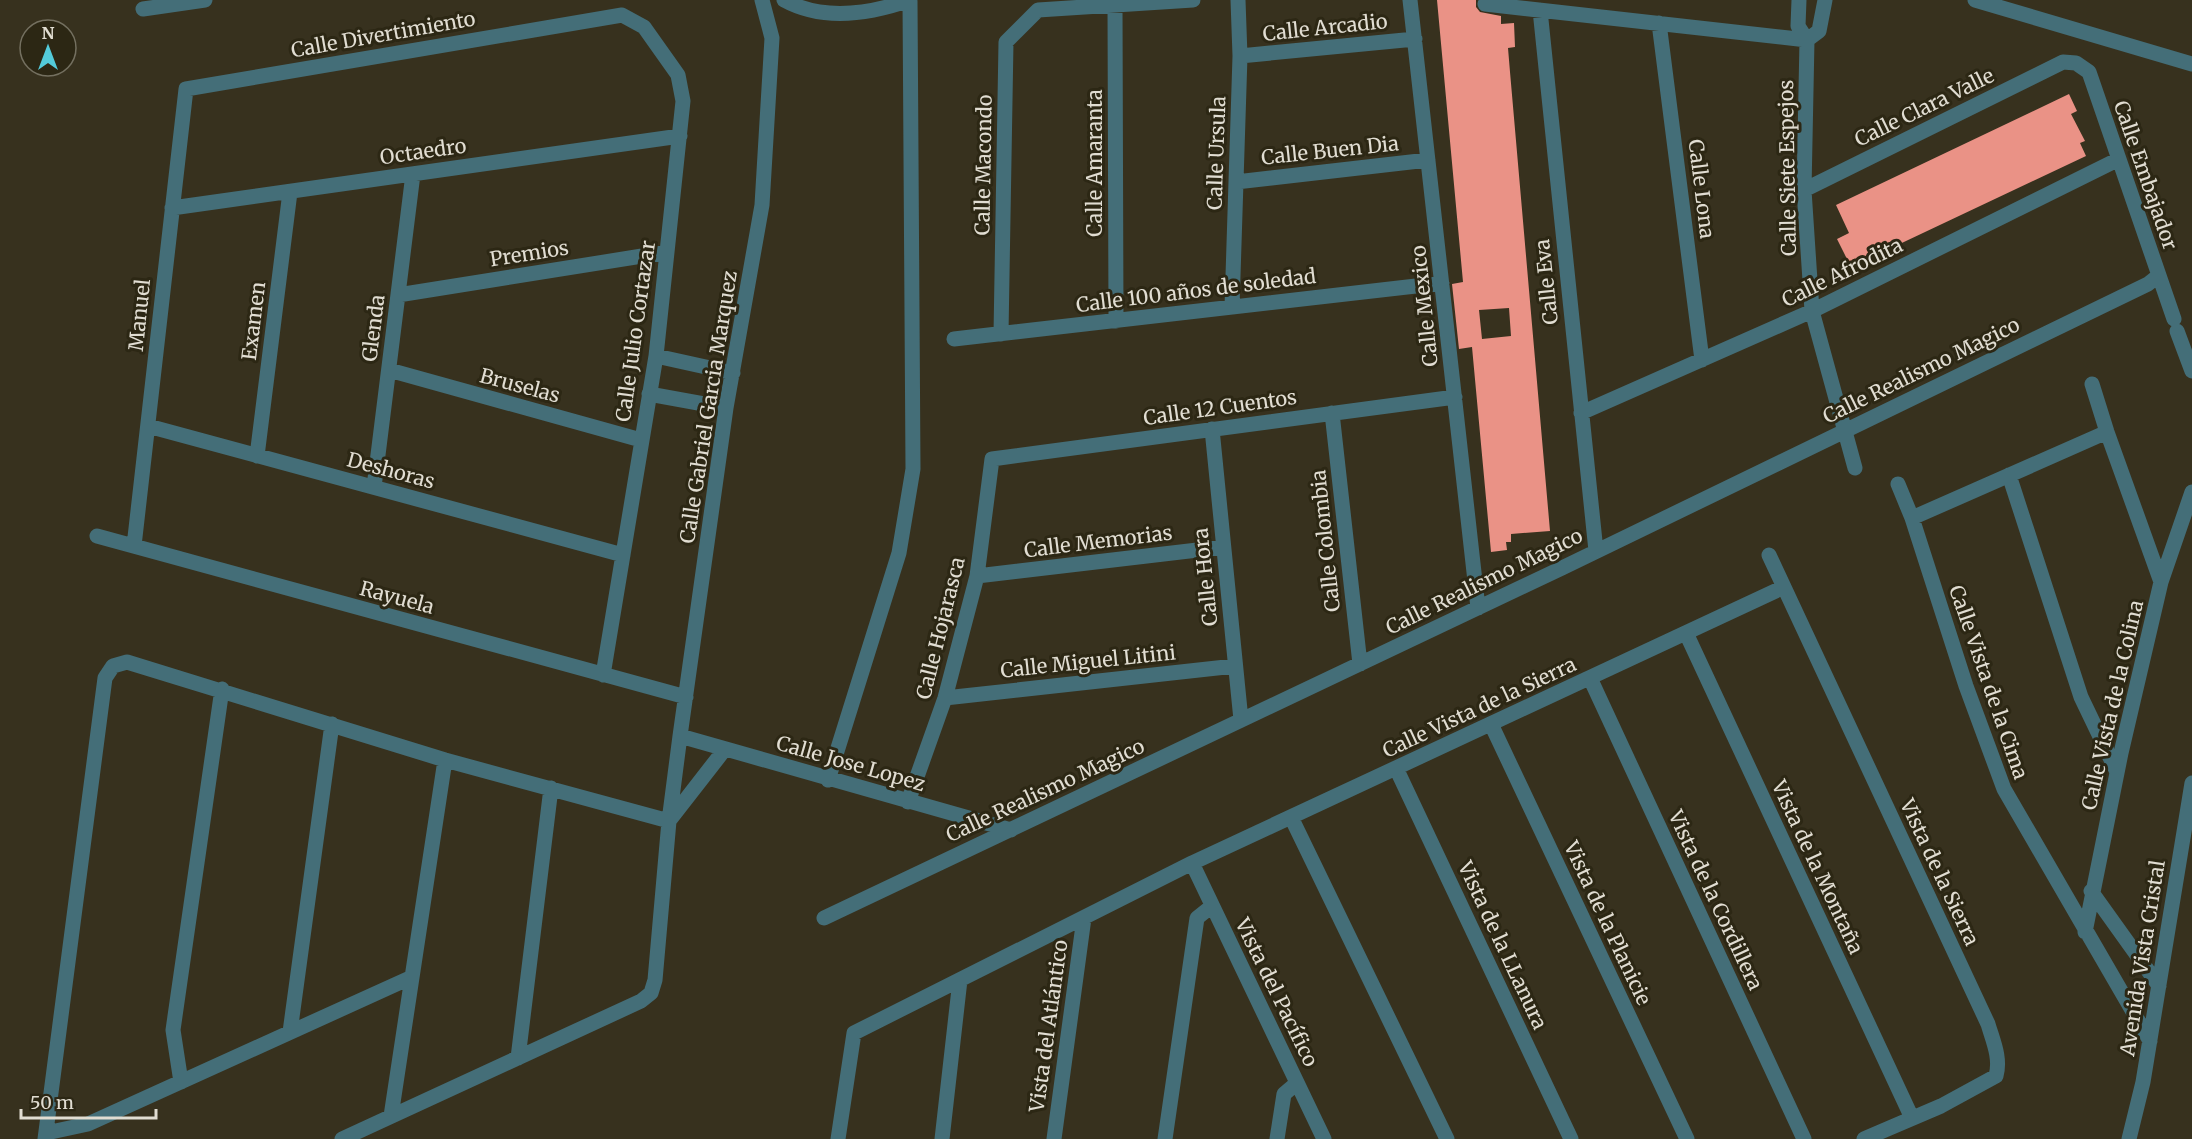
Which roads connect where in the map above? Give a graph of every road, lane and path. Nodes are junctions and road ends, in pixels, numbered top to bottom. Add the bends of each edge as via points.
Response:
1 (205, 0) edge
2 (762, 0) edge
3 (784, 0) edge
4 (910, 0) edge
5 (1193, 0) edge
6 (1238, 0) edge
7 (1410, 0) edge
8 (1799, 0) edge
9 (1825, 0) edge
10 (1975, 0) edge
11 (1485, 4) dead end
12 (1115, 6) junction
13 (143, 9) dead end
14 (1540, 10) junction
15 (622, 15) joint
16 (1659, 23) junction
17 (1415, 39) junction
18 (1807, 40) junction
19 (1240, 56) junction
20 (2063, 62) joint
21 (2192, 64) edge
22 (186, 89) joint
23 (680, 136) junction
24 (1428, 160) junction
25 (2117, 160) junction
26 (413, 174) junction
27 (1236, 182) junction
28 (1804, 190) junction
29 (290, 192) junction
30 (172, 208) junction
31 (667, 252) junction
32 (2158, 276) junction
33 (1442, 283) junction
34 (398, 295) junction
35 (1232, 307) junction
36 (1812, 311) junction
37 (1116, 321) junction
38 (1001, 334) junction
39 (954, 339) dead end
40 (656, 356) junction
41 (1702, 360) junction
42 (389, 370) junction
43 (2192, 371) edge
44 (733, 373) junction
45 (2092, 384) dead end
46 (649, 394) junction
47 (1455, 397) junction
48 (726, 408) junction
49 (1332, 413) junction
50 (1581, 413) junction
51 (148, 426) junction
52 (1212, 429) junction
53 (1845, 430) junction
54 (2107, 432) junction
55 (641, 440) junction
56 (257, 456) junction
57 (992, 459) joint
58 (1856, 468) dead end
59 (2009, 475) junction
60 (1898, 484) dead end
61 (374, 487) junction
62 (2192, 492) edge
63 (1912, 518) junction
64 (98, 536) dead end
65 (134, 546) junction
66 (1224, 547) junction
67 (1596, 551) junction
68 (623, 555) junction
69 (1769, 555) dead end
70 (977, 576) junction
71 (2161, 582) junction
72 (1784, 587) junction
73 (1478, 608) junction
74 (1686, 633) junction
75 (1360, 664) junction
76 (1235, 666) junction
77 (603, 675) junction
78 (1590, 678) junction
79 (222, 689) junction
80 (686, 697) junction
81 (945, 698) junction
82 (1241, 720) junction
83 (332, 724) junction
84 (1491, 724) junction
85 (680, 736) junction
86 (725, 749) junction
87 (445, 760) junction
88 (1396, 768) junction
89 (2117, 772) junction
90 (828, 780) junction
91 (2192, 783) edge
92 (551, 788) junction
93 (908, 802) junction
94 (1291, 817) junction
95 (669, 821) junction
96 (1011, 830) junction
97 (1192, 863) junction
98 (2091, 891) junction
99 (1212, 906) junction
100 (824, 918) dead end
101 (1084, 918) junction
102 (2085, 932) junction
103 (412, 976) junction
104 (960, 980) junction
105 (2159, 986) junction
106 (290, 1032) junction
107 (2150, 1041) junction
108 (518, 1058) junction
109 (181, 1082) junction
110 (1297, 1083) junction
111 (391, 1116) junction
112 (1912, 1118) junction
113 (46, 1136) edge
114 (342, 1139) edge
115 (838, 1139) edge
116 (942, 1139) edge
117 (1054, 1139) edge
118 (1165, 1139) edge
119 (1277, 1139) edge
120 (1324, 1139) edge
121 (1447, 1139) edge
122 (1571, 1139) edge
123 (1687, 1139) edge
124 (1804, 1139) edge
125 (1864, 1139) edge
126 (2129, 1139) edge

1 - 13 street
2 - 44 street, Calle Gabriel Garcia Marquez via 772,38 762,205
3 - 4 street via 832,14 872,13
4 - 90 street via 913,469 899,553
5 - 12 street
6 - 19 street, Calle Ursula
7 - 17 street, Calle Mexico
8 - 18 street, Calle Siete Espejos via 1798,26
9 - 18 street via 1819,31
10 - 21 street
11 - 14 street
12 - 37 street, Calle Amaranta
12 - 38 street, Calle Macondo via 1038,10 1006,42
14 - 16 street
14 - 50 street, Calle Eva
15 - 22 street, Calle Divertimiento
15 - 23 street, Calle Julio Cortazar via 644,27 678,75 683,101
16 - 18 street
16 - 41 street, Calle Lona
17 - 19 street, Calle Arcadio
17 - 24 street, Calle Mexico
18 - 28 street, Calle Siete Espejos
19 - 27 street, Calle Ursula
20 - 25 street, Calle Embajador via 2076,63 2089,72
20 - 28 street, Calle Clara Valle
22 - 30 street, Manuel
23 - 26 street, Octaedro
23 - 31 street, Calle Julio Cortazar
24 - 27 street, Calle Buen Dia
24 - 33 street, Calle Mexico
25 - 32 street, Calle Embajador
25 - 36 street, Calle Afrodita
26 - 29 street, Octaedro
26 - 34 street, Glenda
27 - 35 street, Calle Ursula
28 - 36 street, Calle Siete Espejos
29 - 30 street, Octaedro
29 - 56 street, Examen
30 - 51 street, Manuel
31 - 34 street, Premios
31 - 40 street, Calle Julio Cortazar
32 - 43 street, Calle Embajador
32 - 53 street, Calle Realismo Magico
33 - 35 street, Calle 100 años de soledad
33 - 47 street, Calle Mexico
34 - 42 street, Glenda
35 - 37 street, Calle 100 años de soledad
36 - 41 street, Calle Afrodita
36 - 53 street, Calle Siete Espejos
37 - 38 street, Calle 100 años de soledad
38 - 39 street, Calle 100 años de soledad
40 - 44 street
40 - 46 street, Calle Julio Cortazar
41 - 50 street, Calle Afrodita
42 - 55 street, Bruselas
42 - 61 street, Glenda
44 - 48 street, Calle Gabriel Garcia Marquez
45 - 54 street
46 - 48 street
46 - 55 street, Calle Julio Cortazar
47 - 49 street, Calle 12 Cuentos
47 - 73 street, Calle Mexico
48 - 80 street, Calle Gabriel Garcia Marquez
49 - 52 street, Calle 12 Cuentos
49 - 75 street, Calle Colombia
50 - 67 street, Calle Eva
51 - 56 street, Deshoras
51 - 65 street, Manuel
52 - 57 street, Calle 12 Cuentos
52 - 66 street, Calle Hora
53 - 58 street, Calle Siete Espejos
53 - 67 street, Calle Realismo Magico
54 - 59 street
54 - 71 street
55 - 68 street, Calle Julio Cortazar
56 - 61 street, Deshoras
57 - 70 street, Calle Hojarasca
59 - 63 street
59 - 89 street via 2081,697
60 - 63 street, Calle Vista de la Cima
61 - 68 street, Deshoras
62 - 71 street, Calle Vista de la Colina
63 - 102 street, Calle Vista de la Cima via 1969,696 2004,789
64 - 65 street, Rayuela
65 - 77 street, Rayuela
66 - 70 street, Calle Memorias
66 - 76 street, Calle Hora
67 - 73 street, Calle Realismo Magico
68 - 77 street, Calle Julio Cortazar
69 - 72 street, Vista de la Sierra
70 - 81 street, Calle Hojarasca
71 - 89 street, Calle Vista de la Colina
72 - 74 street, Calle Vista de la Sierra
72 - 112 street, Vista de la Sierra via 1988,1024 1996,1051 1996,1076 1979,1088
73 - 75 street, Calle Realismo Magico
74 - 78 street, Calle Vista de la Sierra
74 - 112 street, Vista de la Montaña
75 - 82 street, Calle Realismo Magico
76 - 81 street, Calle Miguel Litini
76 - 82 street, Calle Hora
77 - 80 street, Rayuela
78 - 84 street, Calle Vista de la Sierra
78 - 124 street, Vista de la Cordillera
79 - 83 street
79 - 109 street via 173,1030
79 - 113 street via 127,662 113,666 105,678
80 - 85 street, Calle Gabriel Garcia Marquez
81 - 93 street, Calle Hojarasca
82 - 96 street, Calle Realismo Magico
83 - 87 street
83 - 106 street
84 - 88 street, Calle Vista de la Sierra
84 - 123 street, Vista de la Planicie
85 - 86 street, Calle Jose Lopez
85 - 95 street, Calle Gabriel Garcia Marquez
86 - 90 street, Calle Jose Lopez
86 - 95 street
87 - 92 street
87 - 103 street
88 - 94 street, Calle Vista de la Sierra
88 - 122 street, Vista de la LLanura
89 - 98 street, Calle Vista de la Colina
90 - 93 street, Calle Jose Lopez
91 - 105 street, Avenida Vista Cristal
92 - 95 street
92 - 108 street
93 - 96 street, Calle Jose Lopez
94 - 97 street, Calle Vista de la Sierra
94 - 121 street
95 - 108 street, Calle Gabriel Garcia Marquez via 656,980 651,993
96 - 100 street, Calle Realismo Magico
97 - 99 street, Vista del Pacífico
97 - 101 street, Calle Vista de la Sierra
98 - 102 street, Calle Vista de la Colina
98 - 105 street
99 - 110 street, Vista del Pacífico
99 - 118 street via 1197,918
101 - 104 street, Calle Vista de la Sierra
101 - 117 street, Vista del Atlántico
102 - 107 street, Calle Vista de la Cima
103 - 106 street
103 - 111 street
104 - 115 street, Calle Vista de la Sierra via 854,1034
104 - 116 street
105 - 107 street, Avenida Vista Cristal
106 - 109 street
107 - 126 street, Avenida Vista Cristal
108 - 111 street
109 - 113 street via 88,1124
110 - 119 street via 1284,1094
110 - 120 street, Vista del Pacífico
111 - 114 street
112 - 125 street, Vista de la Sierra

